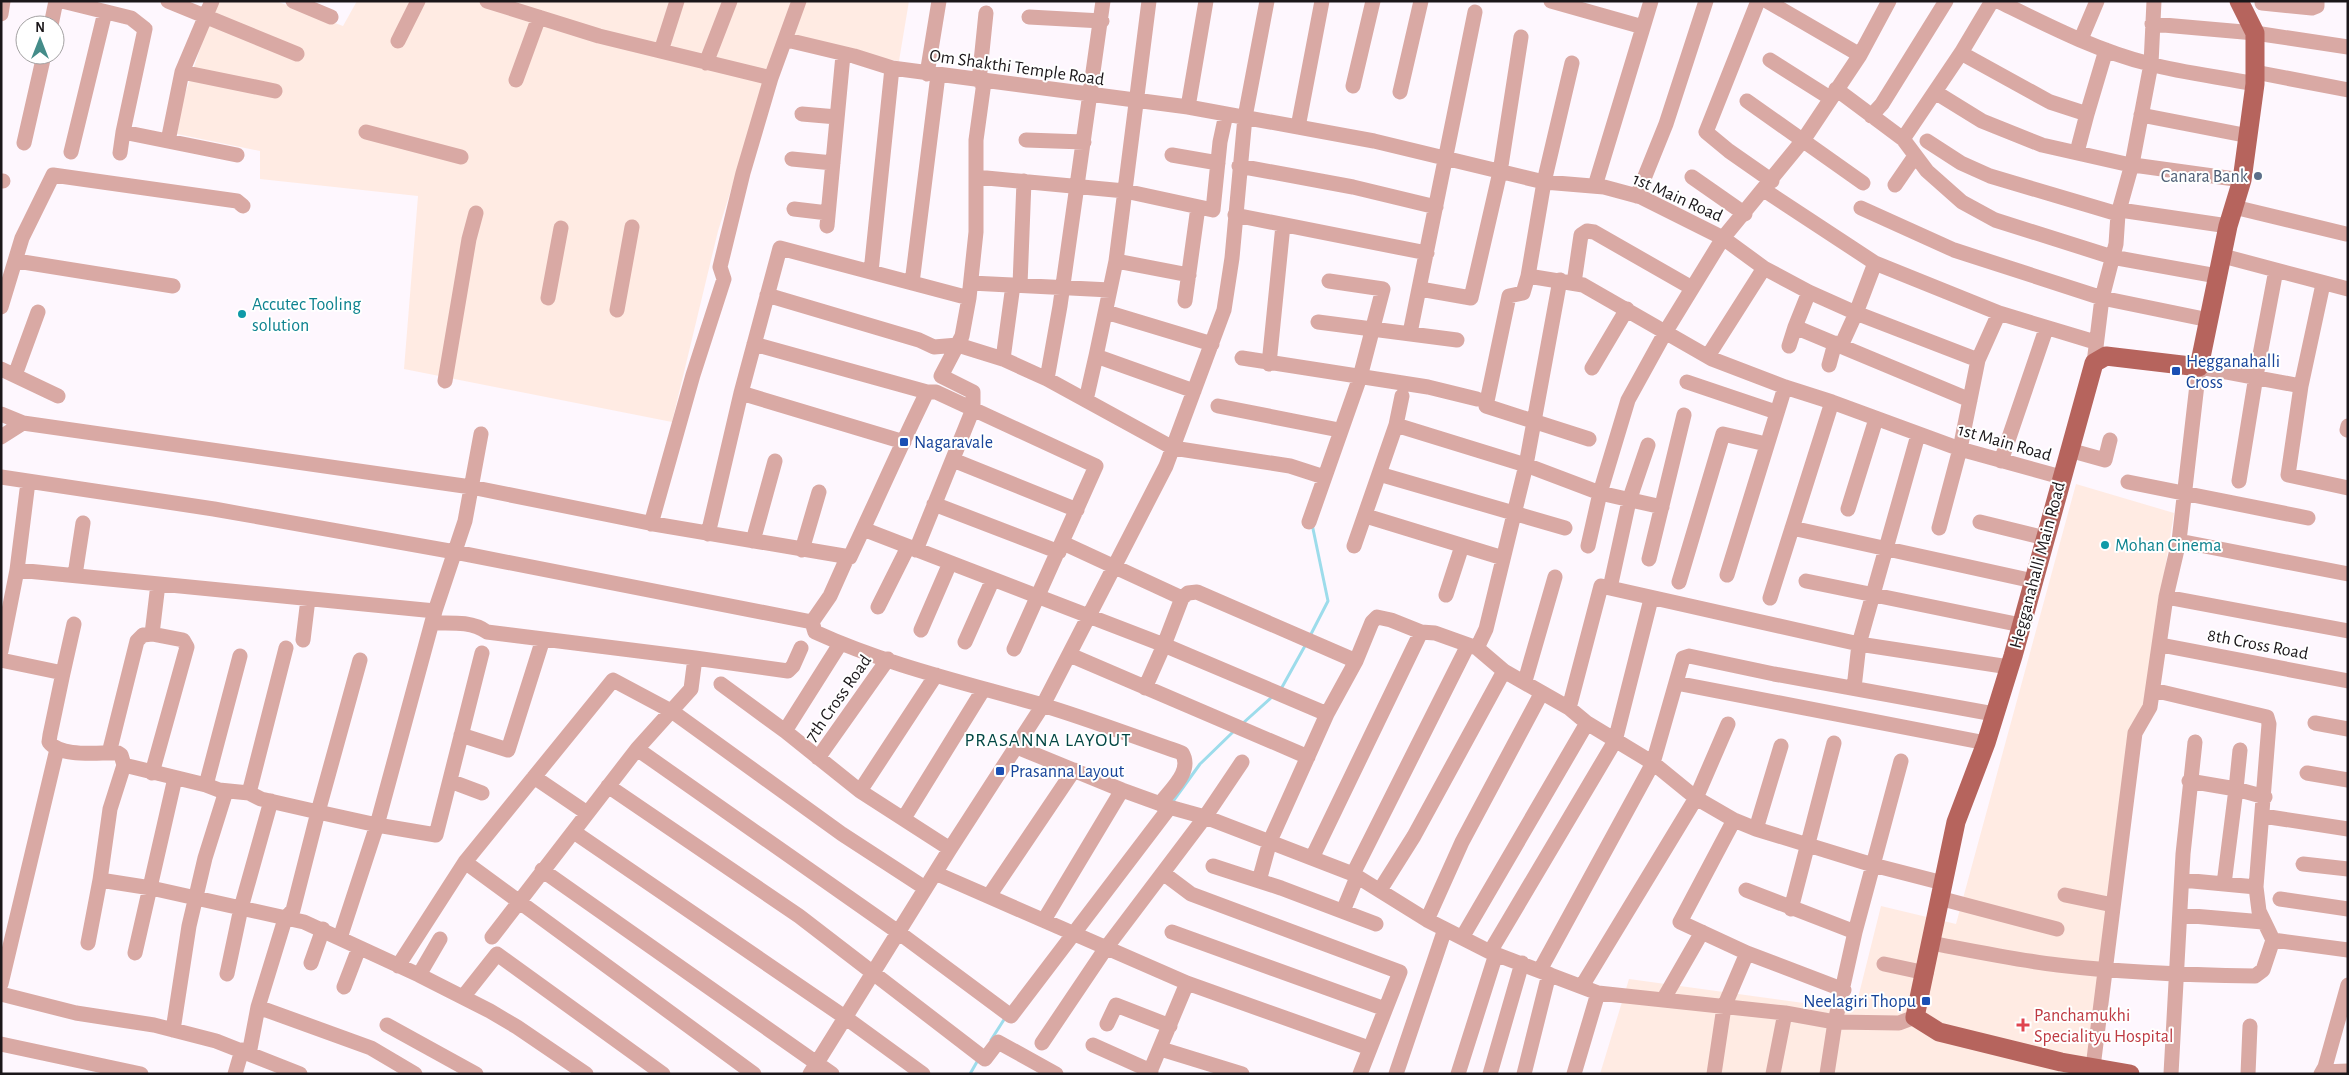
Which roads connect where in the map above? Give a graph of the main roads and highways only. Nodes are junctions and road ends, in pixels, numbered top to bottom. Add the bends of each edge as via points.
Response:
1 (2239, 1) edge
2 (2105, 1070) edge
3 (2130, 1074) edge

1 - 2 main road, Hegganahalli Main Road via 2255,33 2255,78 2249,136 2200,367 2106,356 2094,363 2009,667 1986,743 1956,822 1916,1017 1939,1032
2 - 3 main road

